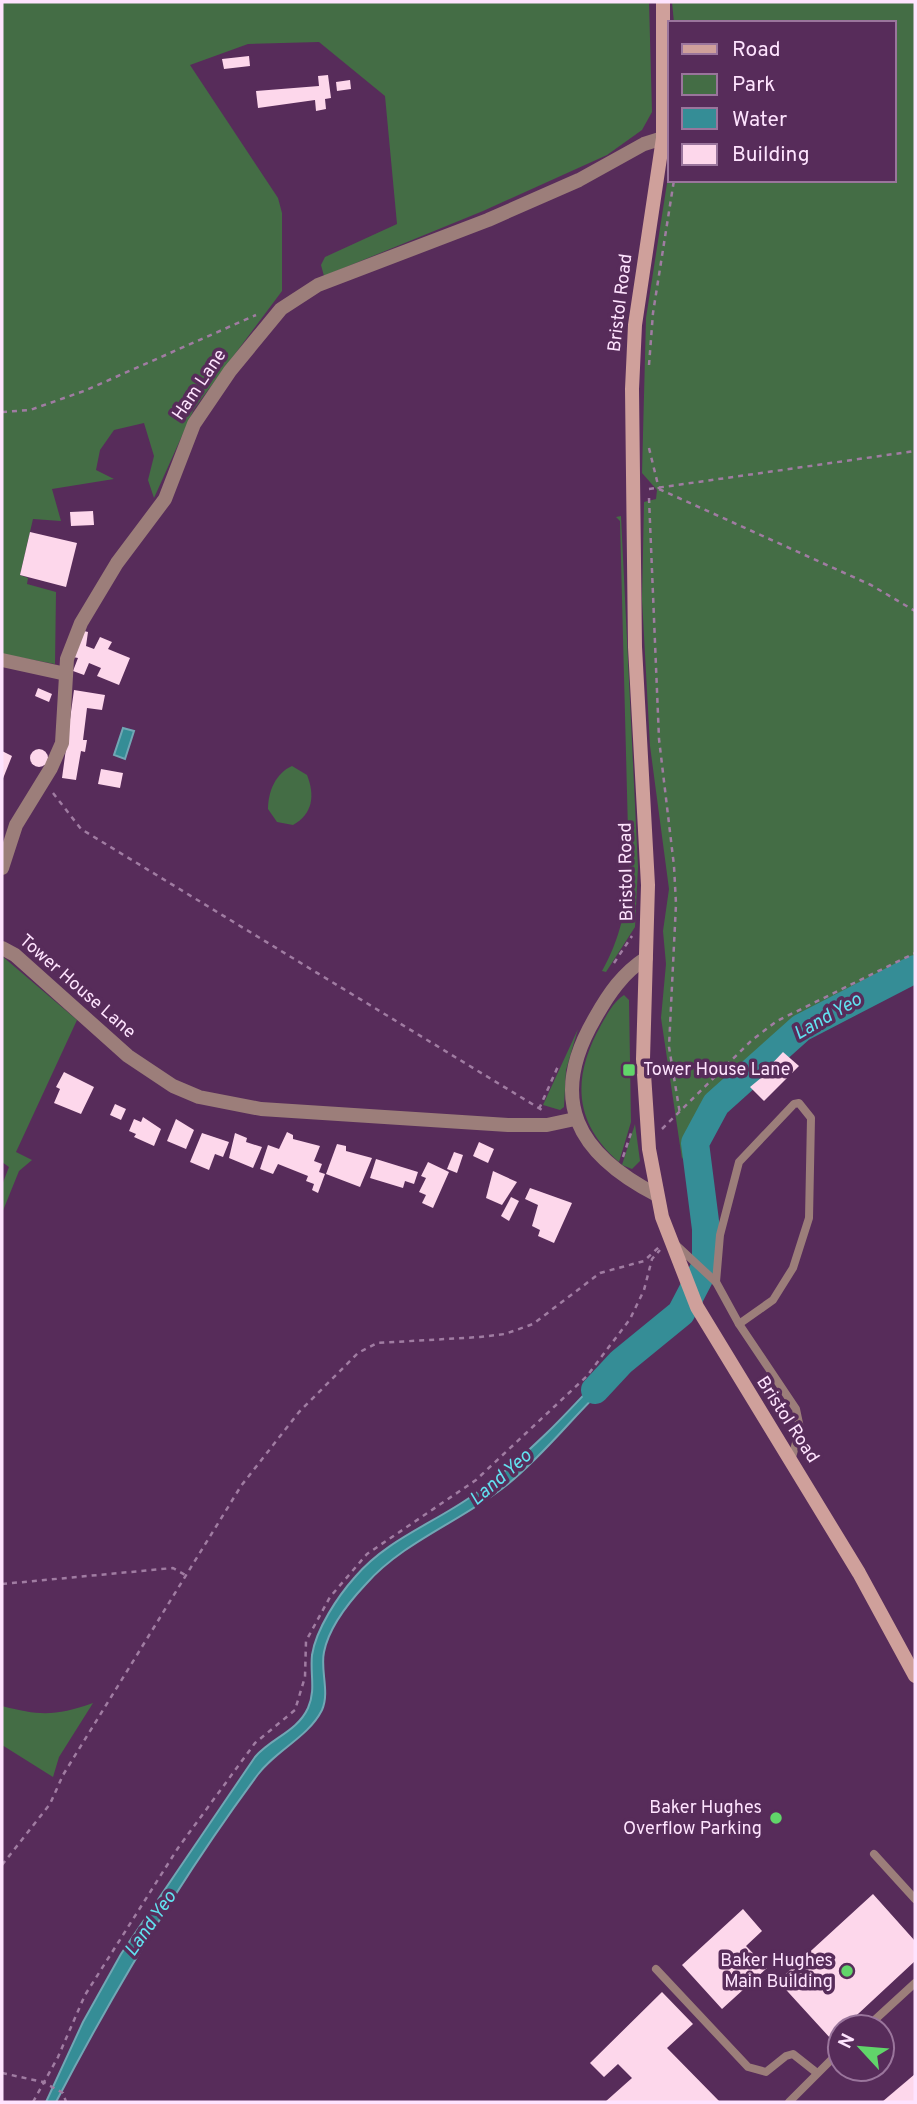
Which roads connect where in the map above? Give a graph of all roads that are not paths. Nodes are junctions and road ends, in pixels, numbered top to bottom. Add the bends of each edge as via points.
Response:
1 (663, 2) edge
2 (663, 138) junction
3 (2, 660) edge
4 (66, 674) junction
5 (2, 868) edge
6 (2, 948) edge
7 (646, 957) junction
8 (575, 1119) junction
9 (657, 1195) junction
10 (671, 1245) junction
11 (716, 1282) junction
12 (739, 1324) junction
13 (791, 1461) junction
14 (915, 1676) edge
15 (874, 1854) dead end
16 (915, 1899) edge
17 (656, 1969) dead end
18 (915, 1983) edge
19 (882, 2013) edge
20 (826, 2064) edge
21 (817, 2073) junction
22 (789, 2102) edge

1 - 2 main road, Bristol Road
2 - 4 street, Ham Lane via 488,220 318,285 293,299 230,371 194,424 165,499 87,611
2 - 7 main road, Bristol Road via 635,325 632,389 635,647 648,886
3 - 4 street
4 - 5 street, Ham Lane via 62,743 16,825
6 - 8 street, Tower House Lane via 128,1056 199,1097 261,1109 508,1125
7 - 8 street via 619,980 581,1044 571,1083
7 - 9 main road, Bristol Road via 644,1106
8 - 9 street via 592,1147 617,1172
9 - 10 main road, Bristol Road
10 - 11 lane
10 - 13 main road, Bristol Road via 697,1307
11 - 12 lane
11 - 12 lane via 720,1236 739,1162 799,1103 811,1118 809,1218 793,1268 773,1300
12 - 13 lane via 796,1409 800,1428
13 - 14 main road, Bristol Road
15 - 16 lane
17 - 21 lane via 748,2067 766,2072 793,2054
18 - 19 lane
20 - 21 lane
21 - 22 lane

